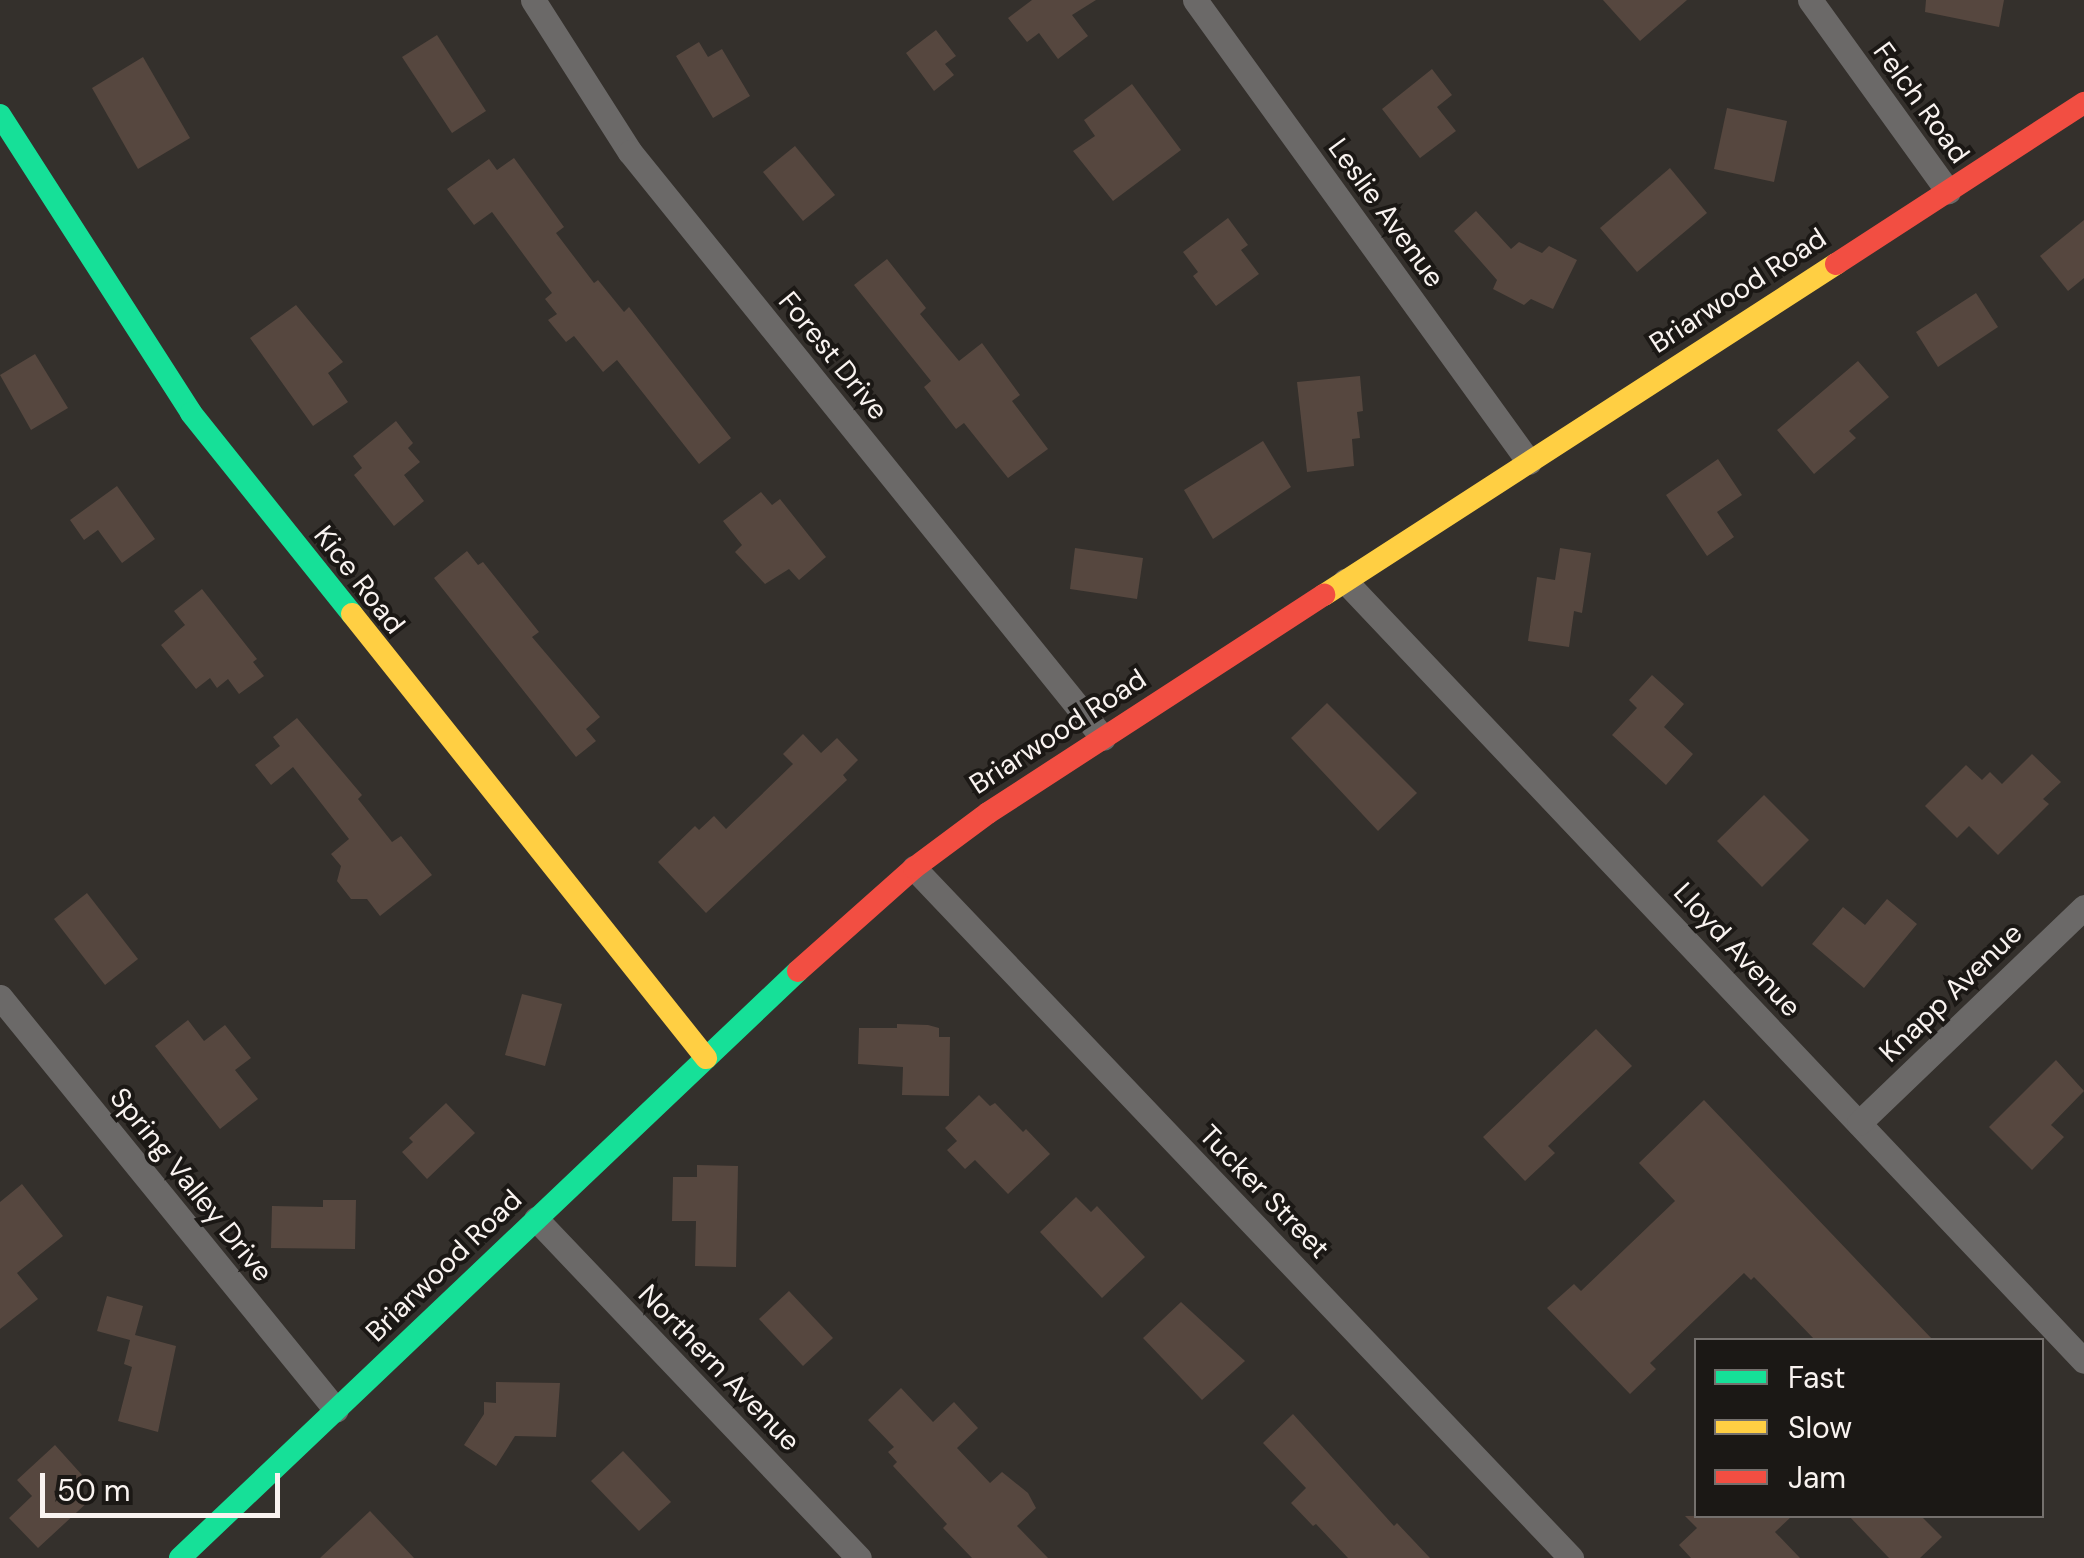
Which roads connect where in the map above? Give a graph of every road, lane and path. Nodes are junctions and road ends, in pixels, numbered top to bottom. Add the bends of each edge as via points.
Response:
1 (533, 0) edge
2 (1195, 0) edge
3 (1810, 0) edge
4 (2084, 104) edge
5 (0, 115) edge
6 (1948, 192) junction
7 (1528, 462) junction
8 (1346, 581) junction
9 (1103, 738) junction
10 (914, 868) junction
11 (2084, 906) edge
12 (0, 998) edge
13 (706, 1058) junction
14 (1859, 1124) junction
15 (536, 1220) junction
16 (2084, 1361) edge
17 (336, 1410) junction
18 (180, 1558) edge
19 (859, 1558) edge
20 (1571, 1558) edge

1 - 9 street, Forest Drive via 630,152
2 - 7 street, Leslie Avenue
3 - 6 street, Felch Road
4 - 6 street, Briarwood Road
5 - 13 street, Kice Road via 191,413
6 - 7 street, Briarwood Road
7 - 8 street, Briarwood Road
8 - 9 street, Briarwood Road
8 - 14 street, Lloyd Avenue
9 - 10 street, Briarwood Road
10 - 13 street, Briarwood Road
10 - 20 street, Tucker Street
11 - 14 street, Knapp Avenue
12 - 17 street, Spring Valley Drive
13 - 15 street, Briarwood Road
14 - 16 street, Lloyd Avenue
15 - 17 street, Briarwood Road
15 - 19 street, Northern Avenue
17 - 18 street, Briarwood Road

